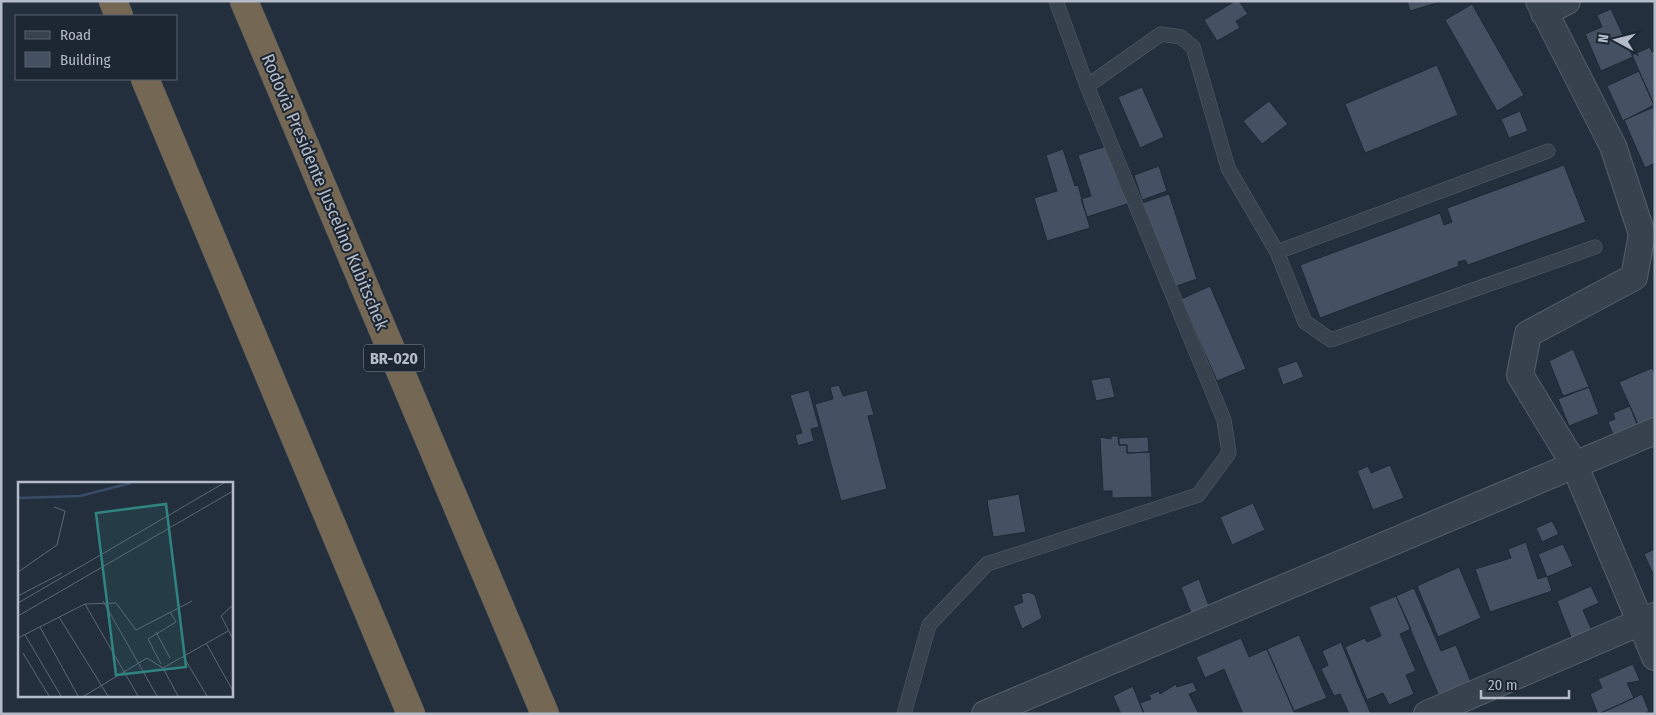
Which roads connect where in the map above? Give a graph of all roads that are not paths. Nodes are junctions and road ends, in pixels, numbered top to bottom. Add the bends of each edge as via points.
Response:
1 (113, 1) edge
2 (244, 1) edge
3 (1056, 1) edge
4 (1567, 1) edge
5 (1541, 7) edge
6 (119, 15) edge
7 (145, 80) edge
8 (1087, 86) junction
9 (1548, 151) dead end
10 (1648, 231) edge
11 (1595, 247) dead end
12 (1277, 252) junction
13 (1655, 431) edge
14 (1574, 464) junction
15 (1647, 620) edge
16 (1655, 657) edge
17 (411, 714) edge
18 (545, 714) edge
19 (904, 714) edge
20 (985, 714) edge
21 (1427, 714) edge

1 - 6 highway
2 - 18 highway, Rodovia Presidente Juscelino Kubitschek / BR-020
3 - 8 lane
4 - 5 street
5 - 10 street via 1613,146
7 - 17 highway
8 - 12 lane via 1161,34 1181,38 1193,47 1228,168
8 - 19 lane via 1224,420 1229,453 1198,495 987,564 929,625
9 - 12 lane
10 - 14 street via 1634,277 1528,334 1520,375
11 - 12 lane via 1331,340 1305,322
13 - 14 street
14 - 15 street
14 - 20 street
15 - 16 street
15 - 21 street

